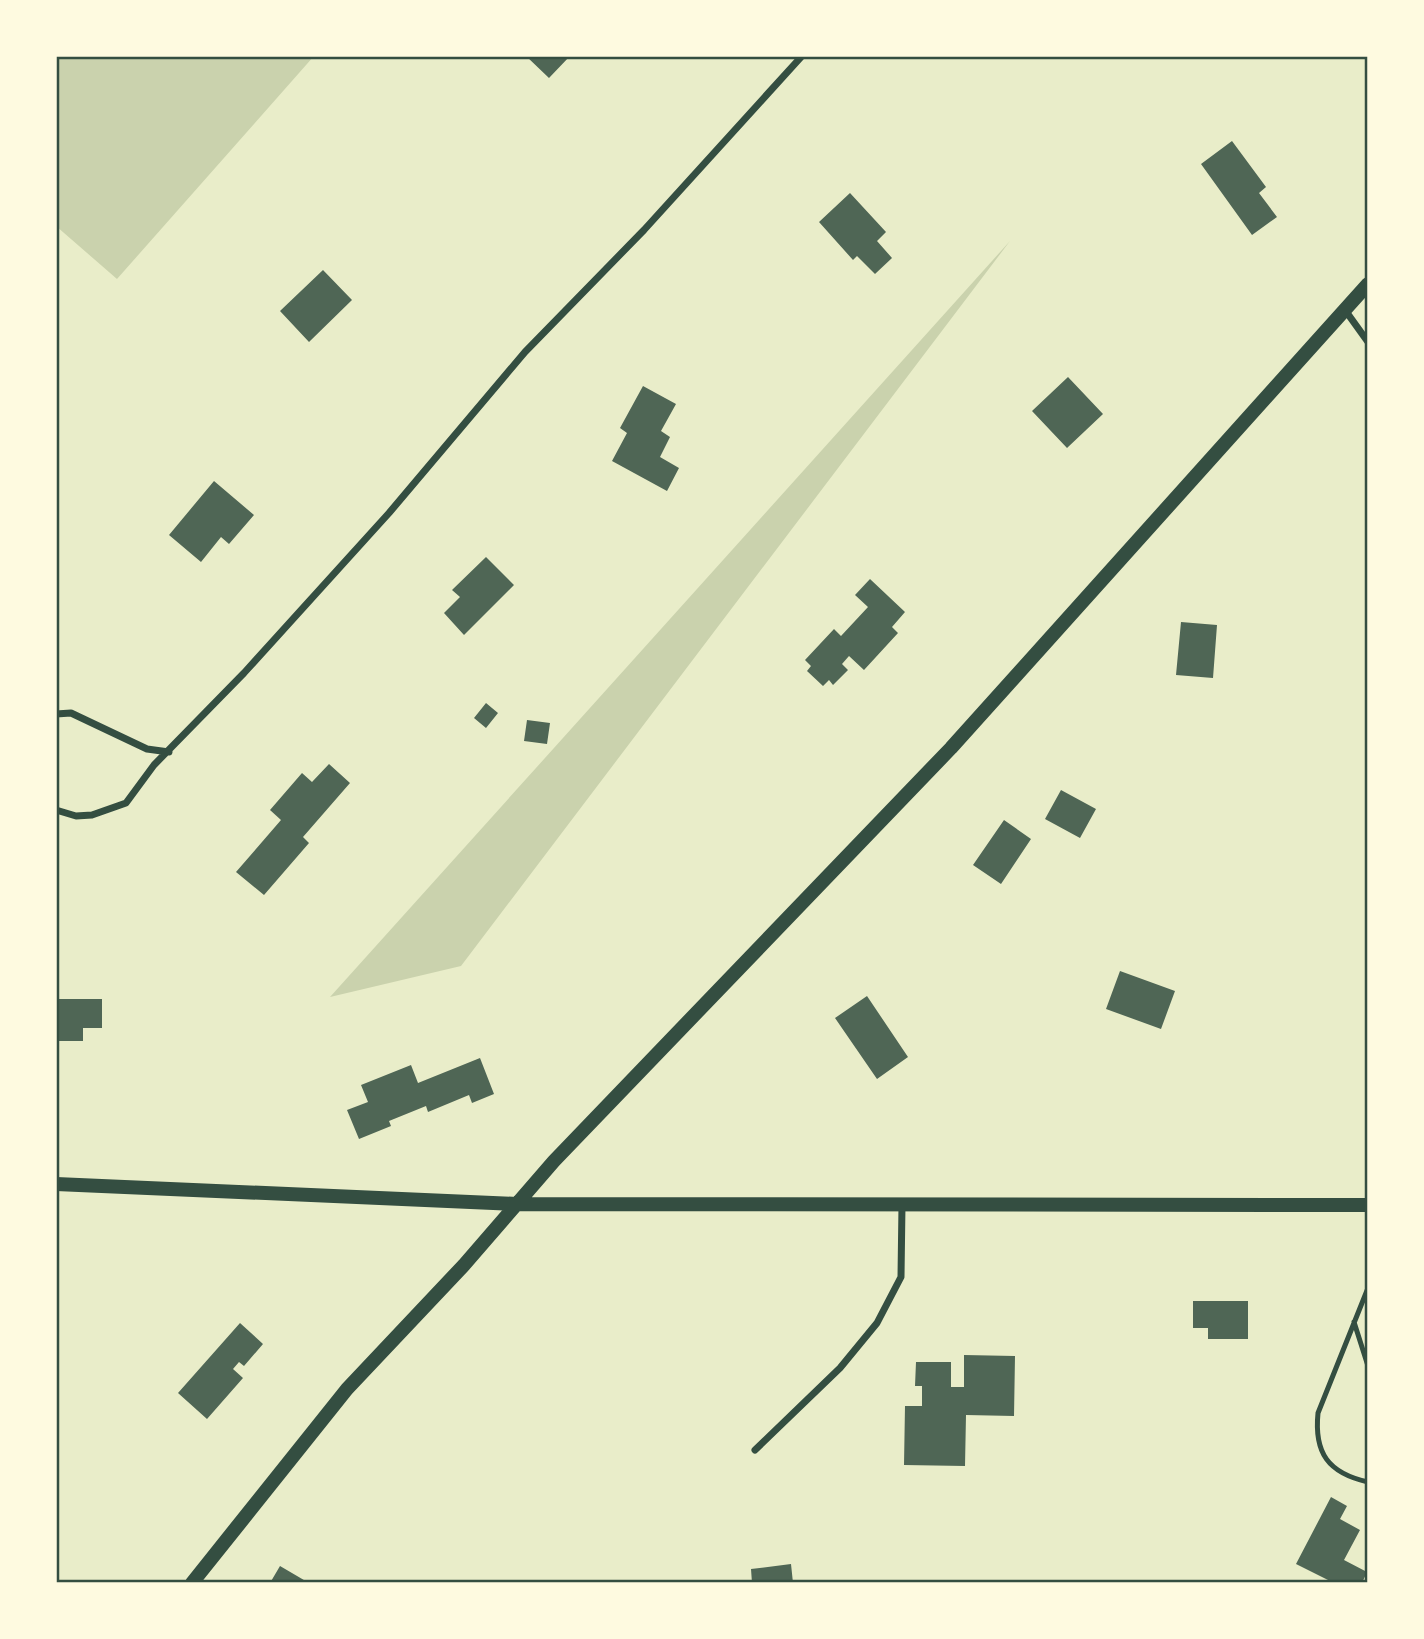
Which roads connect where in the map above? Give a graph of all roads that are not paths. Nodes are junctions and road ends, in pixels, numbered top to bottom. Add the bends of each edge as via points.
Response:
1 (802, 56) edge
2 (1368, 284) edge
3 (1345, 310) junction
4 (1368, 342) edge
5 (56, 714) edge
6 (169, 752) junction
7 (56, 810) edge
8 (56, 1184) edge
9 (517, 1204) junction
10 (902, 1204) junction
11 (1368, 1205) edge
12 (1368, 1289) edge
13 (1354, 1322) junction
14 (1368, 1366) edge
15 (755, 1450) dead end
16 (1368, 1482) edge
17 (192, 1583) edge

1 - 6 street via 526,352 380,523
2 - 3 main road
3 - 4 street
3 - 9 main road via 951,748 554,1160
5 - 6 street via 71,713 147,749
6 - 7 street via 126,803 92,815
8 - 9 main road
9 - 10 main road
9 - 17 main road via 306,1437
10 - 11 main road
10 - 15 street via 901,1277 877,1323 840,1368
12 - 13 lane
13 - 14 lane
13 - 16 lane via 1318,1413 1316,1434 1327,1462

